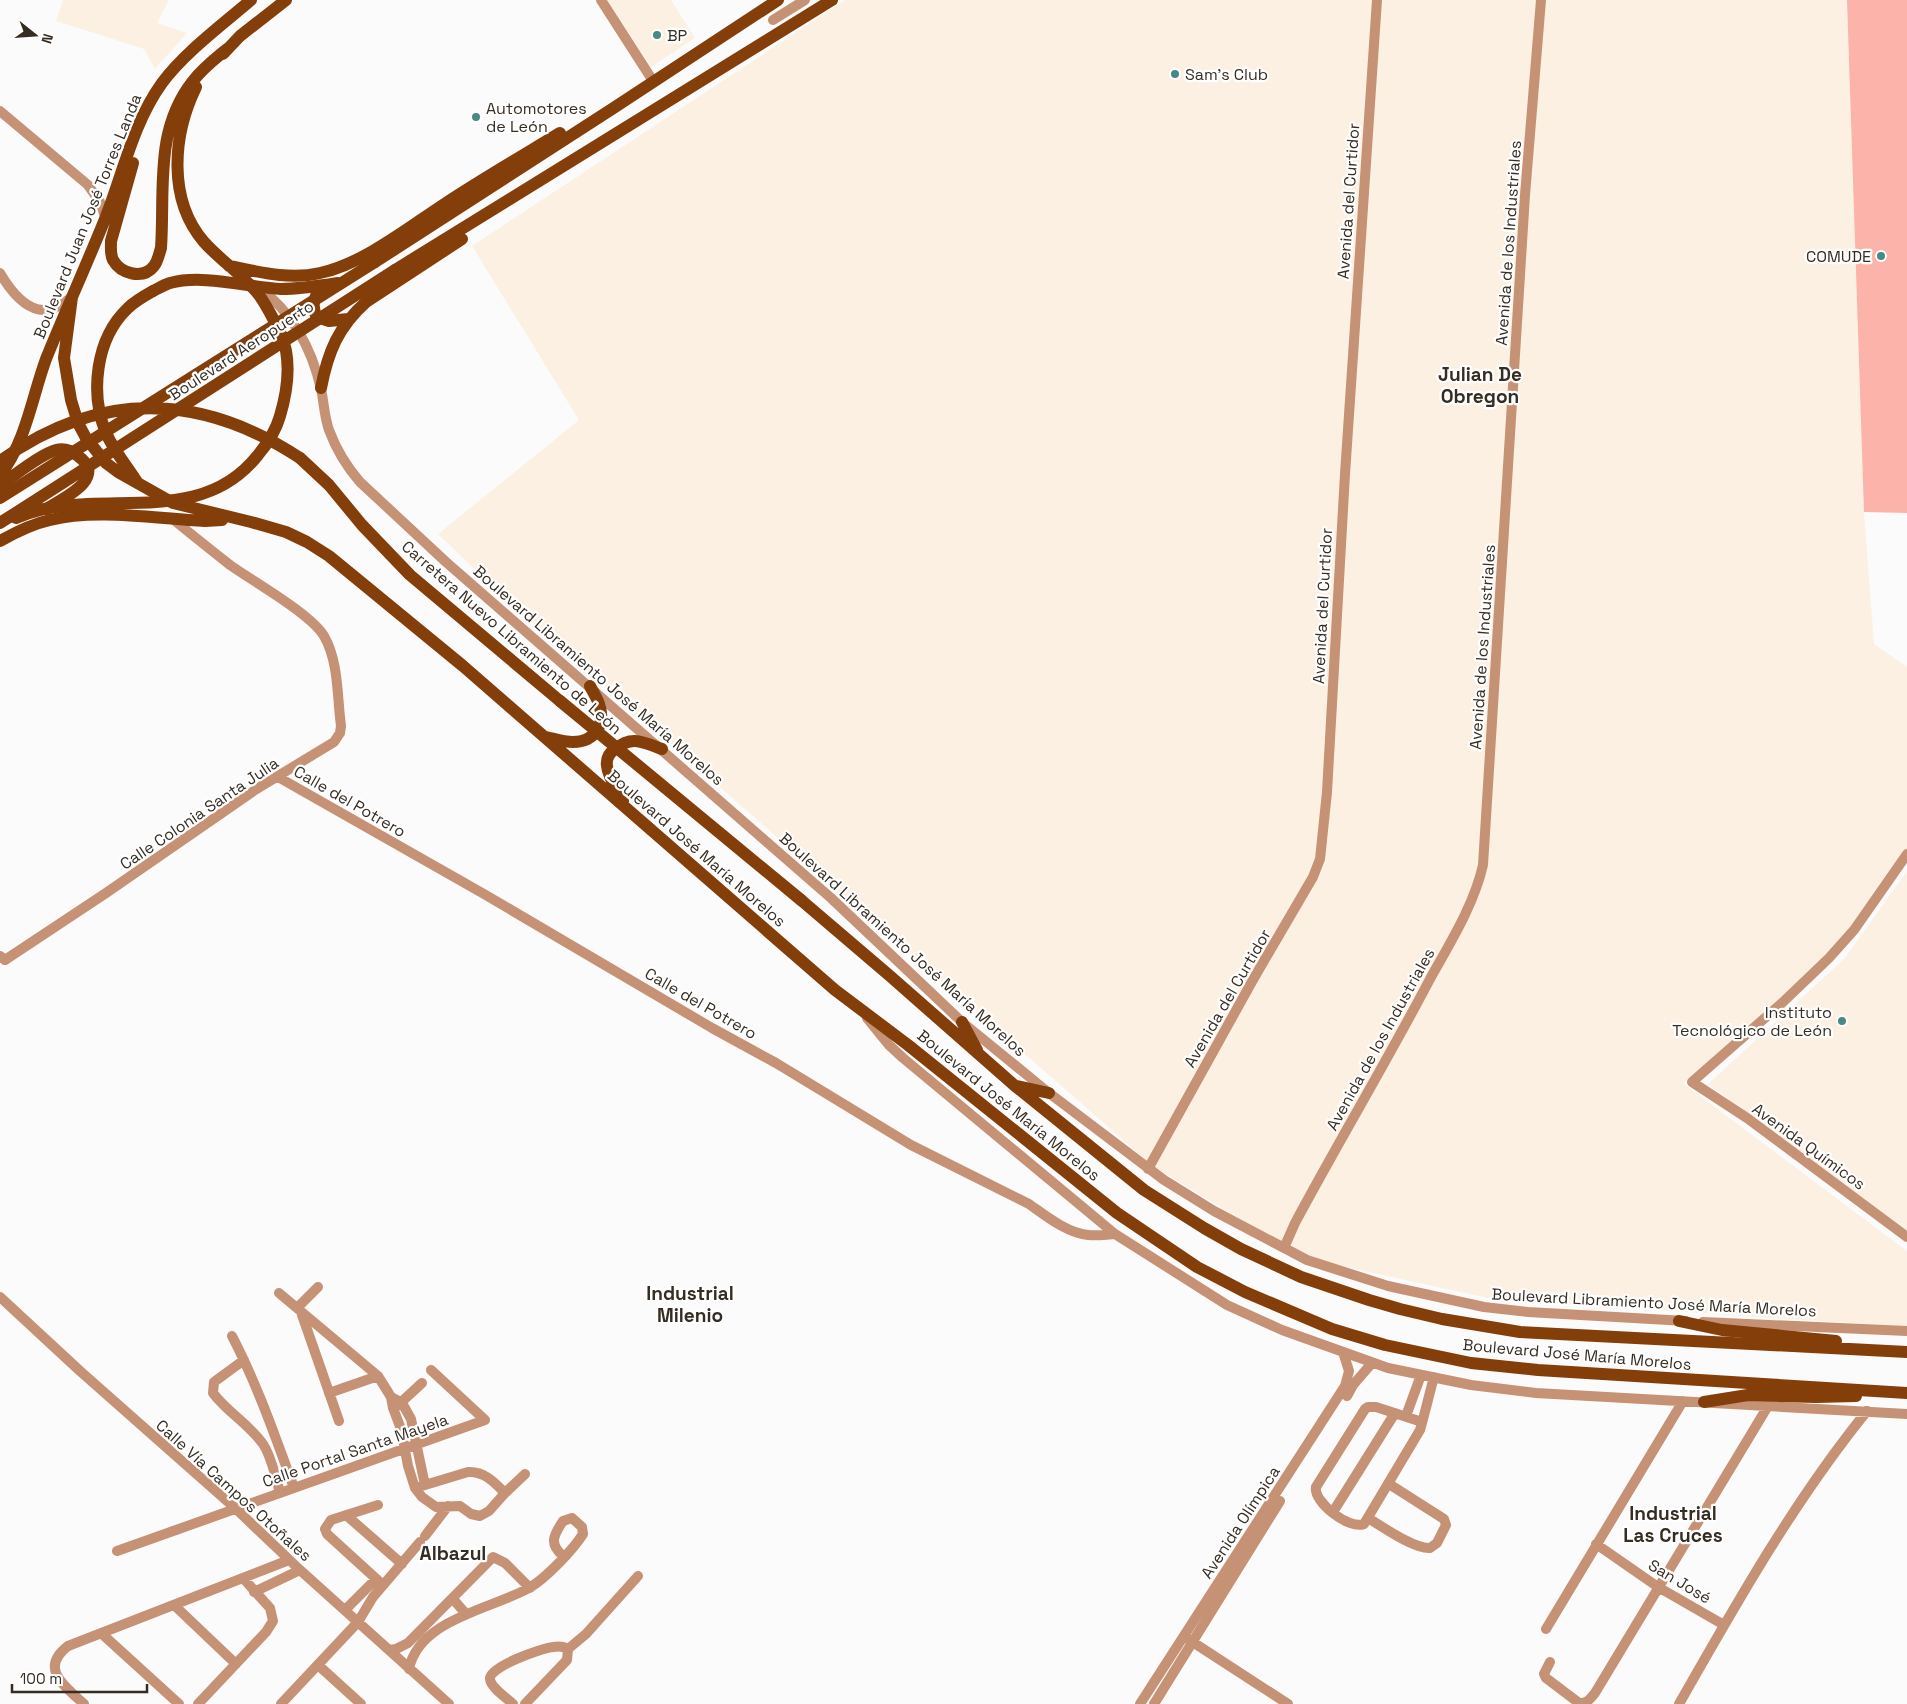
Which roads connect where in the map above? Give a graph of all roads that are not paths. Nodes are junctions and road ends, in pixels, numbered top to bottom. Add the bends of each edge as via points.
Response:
1 (250, 0) edge
2 (286, 0) edge
3 (601, 0) edge
4 (778, 0) edge
5 (805, 0) edge
6 (832, 0) edge
7 (1377, 0) edge
8 (1541, 0) edge
9 (773, 20) dead end
10 (227, 49) junction
11 (653, 81) junction
12 (612, 110) junction
13 (0, 111) edge
14 (140, 124) junction
15 (629, 125) junction
16 (105, 218) junction
17 (111, 241) junction
18 (363, 257) junction
19 (229, 266) junction
20 (0, 273) edge
21 (343, 282) junction
22 (72, 298) junction
23 (348, 320) junction
24 (321, 388) junction
25 (0, 461) edge
26 (0, 475) edge
27 (139, 484) junction
28 (0, 485) edge
29 (0, 498) edge
30 (234, 519) junction
31 (174, 520) junction
32 (0, 524) edge
33 (0, 540) edge
34 (590, 686) junction
35 (546, 737) junction
36 (662, 750) junction
37 (278, 777) junction
38 (628, 810) junction
39 (1907, 854) edge
40 (801, 900) joint
41 (3, 958) edge
42 (860, 1009) junction
43 (962, 1022) junction
44 (982, 1059) junction
45 (1014, 1086) junction
46 (1049, 1093) junction
47 (1148, 1169) junction
48 (1115, 1234) junction
49 (1907, 1237) edge
50 (1284, 1248) junction
51 (318, 1287) dead end
52 (280, 1293) dead end
53 (0, 1297) edge
54 (299, 1310) junction
55 (1679, 1321) junction
56 (1907, 1331) edge
57 (327, 1332) junction
58 (232, 1336) dead end
59 (310, 1341) junction
60 (1885, 1351) junction
61 (1343, 1352) junction
62 (1907, 1352) edge
63 (244, 1360) junction
64 (1372, 1363) junction
65 (431, 1370) dead end
66 (1421, 1375) junction
67 (378, 1376) junction
68 (1434, 1377) junction
69 (422, 1384) dead end
70 (1890, 1392) junction
71 (329, 1393) junction
72 (1907, 1393) edge
73 (391, 1397) junction
74 (1684, 1400) junction
75 (1704, 1402) junction
76 (402, 1403) junction
77 (1768, 1406) junction
78 (393, 1408) junction
79 (1867, 1411) junction
80 (1395, 1413) junction
81 (1907, 1414) edge
82 (1406, 1416) junction
83 (339, 1421) dead end
84 (1422, 1422) junction
85 (271, 1426) junction
86 (254, 1432) junction
87 (415, 1446) junction
88 (404, 1450) junction
89 (525, 1474) dead end
90 (1389, 1484) junction
91 (420, 1487) junction
92 (294, 1488) junction
93 (280, 1492) junction
94 (505, 1493) junction
95 (378, 1505) dead end
96 (448, 1506) junction
97 (235, 1508) junction
98 (1333, 1512) junction
99 (346, 1515) junction
100 (1368, 1518) junction
101 (1596, 1544) junction
102 (117, 1551) dead end
103 (564, 1556) dead end
104 (289, 1560) junction
105 (402, 1564) junction
106 (300, 1570) junction
107 (638, 1576) dead end
108 (243, 1578) junction
109 (379, 1582) junction
110 (1658, 1587) junction
111 (530, 1588) junction
112 (254, 1592) junction
113 (453, 1599) junction
114 (174, 1605) junction
115 (344, 1610) junction
116 (466, 1614) junction
117 (358, 1622) junction
118 (426, 1624) junction
119 (1724, 1625) junction
120 (1546, 1629) dead end
121 (434, 1632) junction
122 (101, 1633) junction
123 (1189, 1639) junction
124 (568, 1649) junction
125 (390, 1650) junction
126 (1550, 1662) dead end
127 (236, 1664) junction
128 (318, 1665) junction
129 (409, 1669) junction
130 (84, 1704) edge
131 (179, 1704) edge
132 (198, 1704) edge
133 (281, 1704) edge
134 (361, 1704) edge
135 (449, 1704) edge
136 (513, 1704) edge
137 (525, 1704) edge
138 (1140, 1704) edge
139 (1154, 1704) edge
140 (1288, 1704) edge
141 (1679, 1704) edge

1 - 14 main road, Boulevard Juan José Torres Landa via 174,69 152,97
2 - 10 main road
3 - 11 street
4 - 11 main road
5 - 9 street
6 - 15 main road
7 - 47 street, Avenida del Curtidor via 1327,792 1320,859 1313,877
8 - 50 street, Avenida de los Industriales via 1525,195 1483,865 1479,883 1445,952 1295,1222
10 - 17 main road via 194,80 174,115 164,151 162,235 157,260 145,273 126,272 113,260
10 - 19 main road via 198,84 191,98 177,158 181,195 192,225
11 - 12 main road
12 - 18 main road via 577,123
12 - 21 main road, Boulevard Aeropuerto, bridge
13 - 16 street via 88,185 100,202
14 - 16 main road, Boulevard Juan José Torres Landa
14 - 17 main road via 135,158
15 - 23 main road via 590,156 366,302
15 - 32 main road, Boulevard Aeropuerto, bridge
16 - 17 street
16 - 22 main road, Boulevard Juan José Torres Landa
18 - 19 main road via 336,269 302,276
18 - 23 main road via 323,287 314,303 313,311 317,317
19 - 24 street, Boulevard Libramiento José María Morelos via 264,291 286,313 307,345
19 - 32 main road, bridge via 258,294 280,331 286,349 288,375 282,412 273,434 251,464 234,479 181,500 57,507
20 - 22 street via 22,302 32,307 52,309
21 - 27 main road, bridge via 281,288 184,281 153,291 127,309 108,336 96,387 107,435
21 - 29 main road, Boulevard Aeropuerto, bridge
22 - 26 main road, Boulevard Juan José Torres Landa via 42,370 20,438
22 - 27 main road via 64,358 78,423 106,463
23 - 24 main road via 330,350
24 - 34 street, Boulevard Libramiento José María Morelos via 334,442 360,482 446,562
25 - 40 main road, Carretera Nuevo Libramiento de León, bridge via 51,430 102,412 124,409 195,414 219,419 261,435 300,458 329,485 410,575
27 - 30 main road via 173,504
28 - 33 main road via 55,450 69,450 76,454 88,469 84,484
30 - 31 main road
30 - 35 main road, Boulevard José María Morelos via 286,532 329,556
31 - 33 main road via 74,515 34,525
31 - 37 street, Calle Colonia Santa Julia via 316,626 331,652 340,733 334,742
34 - 35 main road via 602,714 594,735 573,742
34 - 36 street, Boulevard Libramiento José María Morelos
35 - 38 main road, Boulevard José María Morelos
36 - 38 main road via 644,742 626,741 608,757 609,773
36 - 43 street, Boulevard Libramiento José María Morelos via 831,898
37 - 41 street, Calle Colonia Santa Julia
37 - 48 street, Calle del Potrero via 784,1068 911,1145 1029,1204 1080,1234
38 - 42 main road, Boulevard José María Morelos
39 - 49 street, Avenida Químicos via 1854,930 1829,958 1692,1082 1747,1118
40 - 44 main road, Boulevard José María Morelos
42 - 48 street via 903,1058
42 - 70 main road, Boulevard José María Morelos via 1117,1213 1159,1242 1197,1267 1245,1292 1332,1328 1385,1346 1471,1364
43 - 44 main road
43 - 46 street, Boulevard Libramiento José María Morelos
44 - 45 main road, Boulevard José María Morelos
45 - 46 main road
45 - 60 main road, Boulevard José María Morelos via 1144,1190 1204,1228 1284,1269 1369,1300 1442,1319 1520,1332
46 - 47 street, Boulevard Libramiento José María Morelos
47 - 50 street, Boulevard Libramiento José María Morelos via 1214,1211
48 - 61 street via 1228,1305 1282,1330
50 - 55 street, Boulevard Libramiento José María Morelos via 1307,1260 1360,1278 1476,1306
51 - 54 street
52 - 54 street
53 - 97 street, Calle Vía Campos Otoñales
54 - 57 street
54 - 59 street
55 - 56 street, Boulevard Libramiento José María Morelos
55 - 60 main road via 1722,1330 1841,1342
57 - 59 street
57 - 67 street
58 - 63 street
59 - 71 street
60 - 62 main road, Boulevard José María Morelos
61 - 64 street
61 - 123 street, Avenida Olímpica via 1349,1371 1345,1386
63 - 85 street
63 - 86 street via 214,1382 213,1393
64 - 66 street
64 - 123 street, Avenida Olímpica via 1353,1385
65 - 87 street, Calle Portal Santa Mayela via 485,1420
66 - 68 street
66 - 82 street
67 - 71 street
67 - 73 street
68 - 74 street via 1536,1393
68 - 84 street
69 - 76 street
70 - 72 main road, Boulevard José María Morelos
70 - 75 main road via 1840,1397 1748,1395
71 - 83 street
73 - 76 street
73 - 78 street
74 - 75 street
74 - 101 street
75 - 77 street
76 - 78 street
76 - 87 street via 410,1419
77 - 79 street
77 - 110 street
78 - 88 street
79 - 81 street
79 - 119 street via 1830,1458
80 - 82 street
80 - 98 street
80 - 98 street via 1376,1407 1365,1409 1323,1474 1315,1492
82 - 84 street
84 - 90 street via 1414,1443
85 - 86 street
85 - 92 street
86 - 93 street via 264,1445
87 - 88 street, Calle Portal Santa Mayela
87 - 91 street
88 - 91 street
88 - 92 street, Calle Portal Santa Mayela
89 - 94 street
90 - 100 street
90 - 100 street via 1444,1519 1446,1525 1437,1543 1430,1548 1422,1547
91 - 94 street via 476,1472 490,1478
91 - 96 street via 422,1498 429,1503 436,1507
92 - 93 street, Calle Portal Santa Mayela
93 - 97 street, Calle Portal Santa Mayela
94 - 96 street via 480,1516 460,1506
95 - 99 street
96 - 105 street
97 - 102 street, Calle Portal Santa Mayela
97 - 104 street, Calle Vía Campos Otoñales
98 - 100 street via 1354,1525 1364,1524
99 - 105 street
99 - 109 street via 331,1520 325,1529
101 - 110 street, San José
101 - 120 street
103 - 111 street
104 - 106 street, Calle Vía Campos Otoñales
104 - 108 street
105 - 109 street
106 - 112 street
106 - 115 street, Calle Vía Campos Otoñales
107 - 124 street via 586,1634
108 - 112 street
108 - 114 street
109 - 115 street
109 - 117 street
110 - 119 street, San José
110 - 126 street via 1588,1701 1579,1703 1546,1678 1544,1674
111 - 113 street via 505,1563 493,1557
111 - 116 street
112 - 127 street via 270,1608 273,1621
113 - 116 street
113 - 118 street
114 - 122 street
114 - 127 street
115 - 117 street, Calle Vía Campos Otoñales
116 - 121 street
117 - 125 street, Calle Vía Campos Otoñales
117 - 128 street
118 - 121 street
118 - 125 street via 408,1643
119 - 141 street
121 - 129 street via 417,1650
122 - 130 street via 68,1646 56,1661 56,1677
122 - 131 street
123 - 138 street, Avenida Olímpica
123 - 139 street, Avenida Olímpica
123 - 140 street
124 - 136 street via 550,1647 490,1673 491,1684
124 - 137 street via 567,1660
125 - 129 street, Calle Vía Campos Otoñales
127 - 132 street
128 - 133 street
128 - 134 street
129 - 135 street, Calle Vía Campos Otoñales

